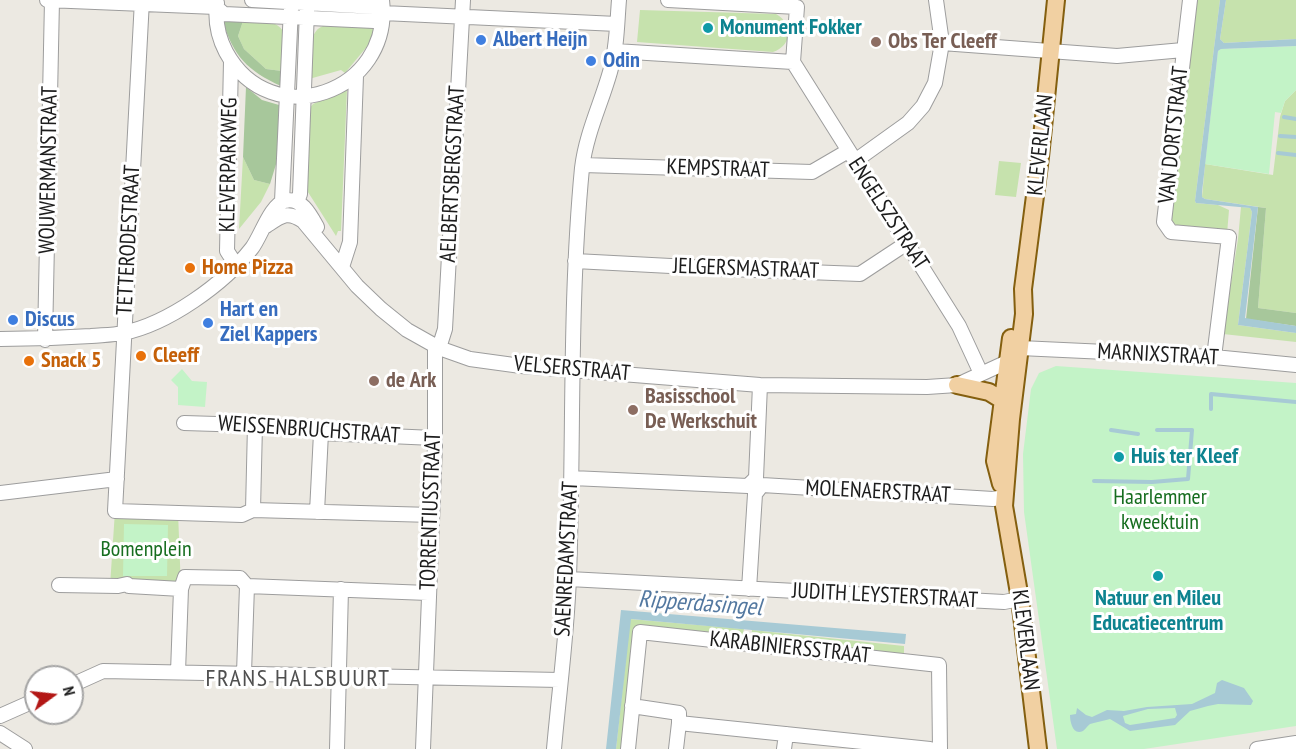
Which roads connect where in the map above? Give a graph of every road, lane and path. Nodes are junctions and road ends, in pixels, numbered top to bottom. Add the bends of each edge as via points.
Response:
1 (47, 0) edge
2 (52, 0) edge
3 (252, 0) edge
4 (462, 0) edge
5 (619, 0) edge
6 (668, 0) edge
7 (936, 0) edge
8 (1056, 0) edge
9 (1190, 0) edge
10 (142, 1) edge
11 (292, 1) edge
12 (219, 2) edge
13 (308, 2) edge
14 (801, 4) edge
15 (383, 6) edge
16 (291, 18) junction
17 (462, 18) junction
18 (307, 19) junction
19 (617, 24) junction
20 (942, 43) junction
21 (1183, 50) junction
22 (615, 51) junction
23 (1051, 51) junction
24 (231, 61) junction
25 (793, 62) junction
26 (356, 76) junction
27 (287, 95) junction
28 (303, 96) junction
29 (852, 156) junction
30 (583, 165) junction
31 (282, 201) junction
32 (297, 202) junction
33 (266, 225) junction
34 (907, 243) junction
35 (575, 261) junction
36 (236, 266) junction
37 (342, 267) junction
38 (124, 333) junction
39 (0, 339) edge
40 (45, 339) junction
41 (437, 346) junction
42 (1012, 354) junction
43 (1214, 357) junction
44 (1296, 365) edge
45 (978, 367) junction
46 (571, 369) junction
47 (760, 385) junction
48 (950, 386) junction
49 (1002, 400) junction
50 (184, 423) dead end
51 (255, 425) junction
52 (321, 433) junction
53 (434, 438) junction
54 (572, 478) junction
55 (117, 479) junction
56 (755, 486) junction
57 (0, 493) edge
58 (1004, 497) junction
59 (253, 510) junction
60 (317, 512) junction
61 (432, 516) junction
62 (569, 579) junction
63 (183, 583) junction
64 (59, 585) dead end
65 (247, 586) junction
66 (341, 589) junction
67 (749, 589) junction
68 (428, 593) junction
69 (1020, 599) junction
70 (178, 672) junction
71 (244, 673) junction
72 (339, 675) junction
73 (425, 678) junction
74 (84, 680) edge
75 (560, 680) junction
76 (24, 705) edge
77 (632, 706) junction
78 (0, 716) edge
79 (679, 723) junction
80 (0, 733) edge
81 (786, 734) junction
82 (1296, 743) edge
83 (25, 749) edge
84 (337, 749) edge
85 (423, 749) edge
86 (554, 749) edge
87 (628, 749) edge
88 (676, 749) edge
89 (784, 749) edge
90 (930, 749) edge
91 (940, 749) edge
92 (1038, 749) edge
93 (1257, 749) edge

1 - 2 street
2 - 10 street
2 - 40 street, WOUWERMANSTRAAT
3 - 11 street
4 - 17 street, AELBERTSBERGSTRAAT
5 - 19 street, SAENREDAMSTRAAT
6 - 14 street
7 - 20 street, KEMPSTRAAT
8 - 23 main road, KLEVERLAAN
9 - 21 street, VAN DORTSTRAAT
10 - 12 street
10 - 38 street, TETTERODESTRAAT
11 - 13 street
11 - 16 street
12 - 16 street via 224,14
12 - 24 street, KLEVERPARKWEG via 217,26
13 - 15 street
13 - 18 street
14 - 25 street
15 - 17 street
15 - 18 street via 374,21
15 - 26 street, KLEVERPARKWEG via 382,30 376,47
16 - 18 street
16 - 27 street
17 - 19 street
17 - 41 street, AELBERTSBERGSTRAAT via 445,329
18 - 28 street
19 - 22 street, SAENREDAMSTRAAT
20 - 23 street
20 - 29 street, KEMPSTRAAT via 935,83 923,106 908,123
21 - 23 street via 1117,56
21 - 43 street, VAN DORTSTRAAT via 1164,222 1171,232 1229,237
22 - 25 street
22 - 30 street, SAENREDAMSTRAAT via 588,136
23 - 42 main road, KLEVERLAAN via 1023,289 1024,314
24 - 27 street, KLEVERPARKWEG via 261,88
24 - 36 street, KLEVERPARKWEG via 227,251
25 - 29 street, ENGELSZSTRAAT
26 - 28 street, KLEVERPARKWEG via 320,95
26 - 37 street via 350,242
27 - 28 street, KLEVERPARKWEG
27 - 31 street
28 - 32 street
29 - 30 street, KEMPSTRAAT via 812,172
29 - 34 street, ENGELSZSTRAAT
30 - 35 street, SAENREDAMSTRAAT
31 - 32 street
31 - 33 street, KLEVERPARKWEG via 274,207
32 - 37 street via 307,210
33 - 36 street, KLEVERPARKWEG
33 - 37 street, KLEVERPARKWEG via 294,215
34 - 35 street, JELGERSMASTRAAT via 860,274
34 - 45 street, ENGELSZSTRAAT via 959,326
35 - 46 street, SAENREDAMSTRAAT
36 - 38 street, KLEVERPARKWEG via 170,315
37 - 41 street, VELSERSTRAAT via 381,309 407,330
38 - 40 street, KLEVERPARKWEG
38 - 55 street, TETTERODESTRAAT
39 - 40 street, KLEVERPARKWEG
41 - 46 street, VELSERSTRAAT via 470,359
41 - 53 street, TORRENTIUSSTRAAT
42 - 43 street, MARNIXSTRAAT
42 - 45 street, VELSERSTRAAT
42 - 48 street, VELSERSTRAAT
42 - 49 main road, KLEVERLAAN
42 - 58 main road, KLEVERLAAN
43 - 44 street, MARNIXSTRAAT
45 - 48 street, VELSERSTRAAT
46 - 47 street, VELSERSTRAAT
46 - 54 street, SAENREDAMSTRAAT
47 - 48 street, VELSERSTRAAT
47 - 56 street
48 - 49 main road via 989,392
49 - 58 main road, KLEVERLAAN via 995,461
50 - 51 street, WEISSENBRUCHSTRAAT
51 - 52 street, WEISSENBRUCHSTRAAT via 314,427
51 - 59 street
52 - 53 street, WEISSENBRUCHSTRAAT
52 - 60 street
53 - 61 street, TORRENTIUSSTRAAT
54 - 56 street, MOLENAERSTRAAT
54 - 62 street, SAENREDAMSTRAAT
55 - 57 street
55 - 59 street, TETTERODESTRAAT via 115,511 242,515
56 - 58 street, MOLENAERSTRAAT
56 - 67 street
58 - 69 main road, KLEVERLAAN
59 - 60 street
60 - 61 street
61 - 68 street, TORRENTIUSSTRAAT
62 - 67 street, JUDITH LEYSTERSTRAAT
62 - 75 street, SAENREDAMSTRAAT
63 - 64 street
63 - 65 street via 240,578
63 - 70 street
65 - 66 street
65 - 71 street
66 - 68 street
66 - 72 street
67 - 69 street, JUDITH LEYSTERSTRAAT via 1004,602
68 - 73 street, TORRENTIUSSTRAAT
69 - 92 main road, KLEVERLAAN
70 - 71 street
70 - 74 street via 103,671
71 - 72 street
72 - 73 street
72 - 84 street
73 - 75 street
73 - 85 street, TORRENTIUSSTRAAT
75 - 86 street, SAENREDAMSTRAAT
76 - 78 street
77 - 79 street via 679,713
77 - 87 street
77 - 91 street, KARABINIERSSTRAAT via 640,632 939,665
79 - 81 street
79 - 88 street
80 - 83 street
81 - 89 street
81 - 90 street
82 - 93 street

